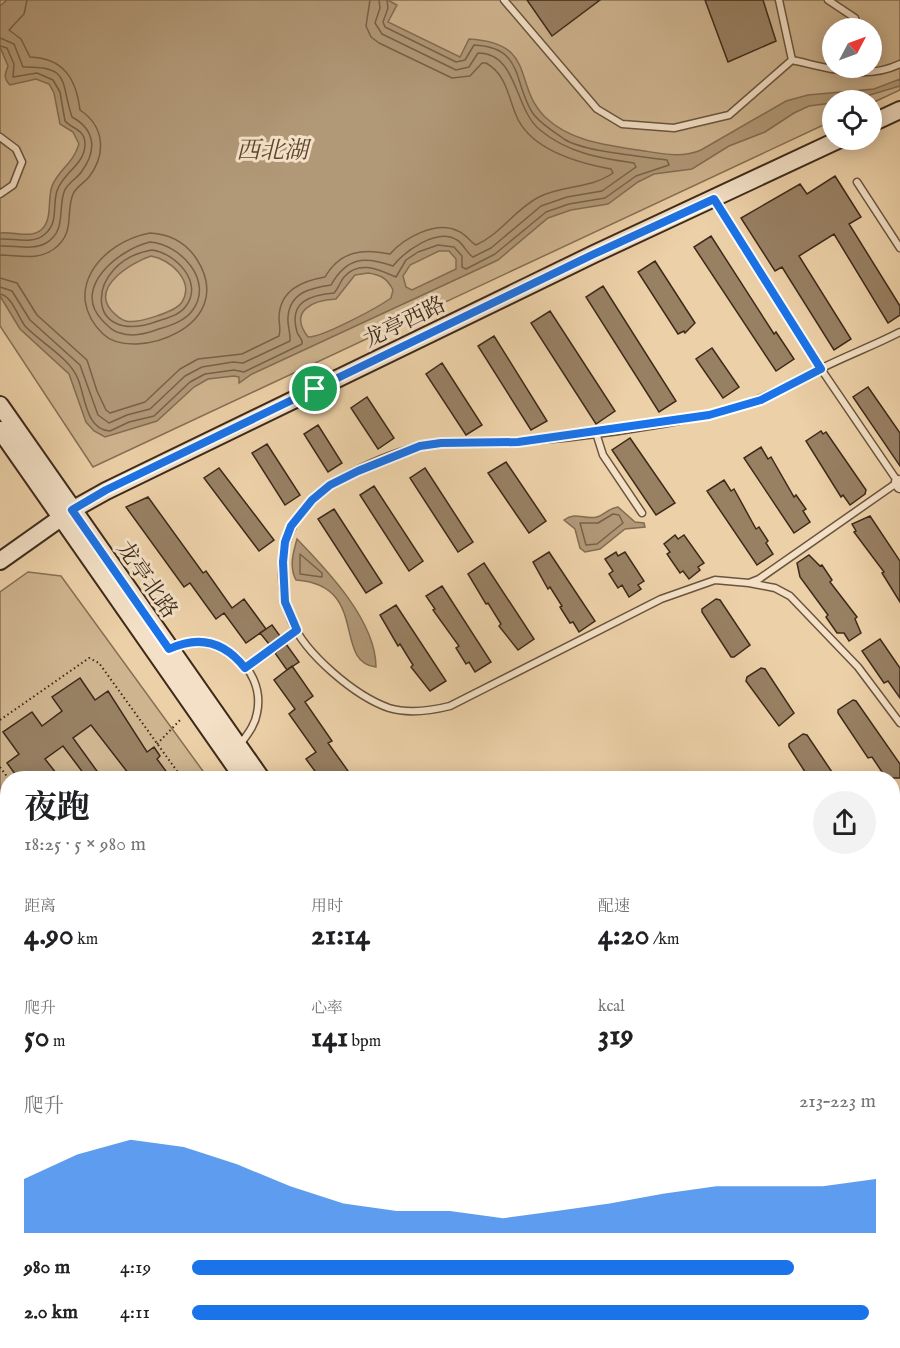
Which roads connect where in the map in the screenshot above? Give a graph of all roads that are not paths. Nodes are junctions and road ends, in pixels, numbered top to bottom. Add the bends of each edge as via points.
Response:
1 (504, 0) edge
2 (779, 0) edge
3 (828, 0) edge
4 (855, 18) edge
5 (792, 60) junction
6 (822, 64) edge
7 (900, 64) edge
8 (882, 67) edge
9 (900, 110) edge
10 (882, 118) edge
11 (0, 137) edge
12 (822, 148) edge
13 (857, 182) dead end
14 (0, 194) edge
15 (714, 199) junction
16 (900, 248) edge
17 (900, 332) edge
18 (821, 369) junction
19 (0, 405) edge
20 (0, 430) edge
21 (596, 433) junction
22 (899, 484) edge
23 (66, 513) junction
24 (642, 513) dead end
25 (0, 561) edge
26 (749, 583) junction
27 (297, 630) junction
28 (169, 649) junction
29 (245, 668) junction
30 (900, 723) edge
31 (238, 747) junction
32 (238, 771) edge
33 (256, 771) edge

1 - 5 lane via 597,109 622,124 674,128 729,115
2 - 5 lane
3 - 4 lane
5 - 6 lane
7 - 8 lane
9 - 10 street
11 - 14 lane via 20,153 22,162 13,185
12 - 15 street, 龙亭西路
13 - 16 lane
15 - 18 lane
15 - 23 street, 龙亭西路 via 106,490
17 - 18 lane
18 - 21 lane via 761,400 734,409
18 - 22 lane
19 - 23 street, 龙亭北路
20 - 23 street, 龙亭北路
21 - 24 lane via 603,455
21 - 27 lane via 518,442 420,446 330,485 299,514 285,542 285,602
22 - 26 lane
23 - 25 street, 龙亭西路
23 - 28 street, 龙亭北路
23 - 32 street, 龙亭北路 via 192,708
26 - 27 lane via 715,580 660,599 518,674 434,711 389,708 356,692 314,653
26 - 30 lane via 775,588 790,596 858,667
27 - 29 lane
28 - 29 lane via 186,641 207,642 229,651
28 - 31 street, 龙亭北路
29 - 31 lane via 256,688 257,714
31 - 33 street, 龙亭北路

